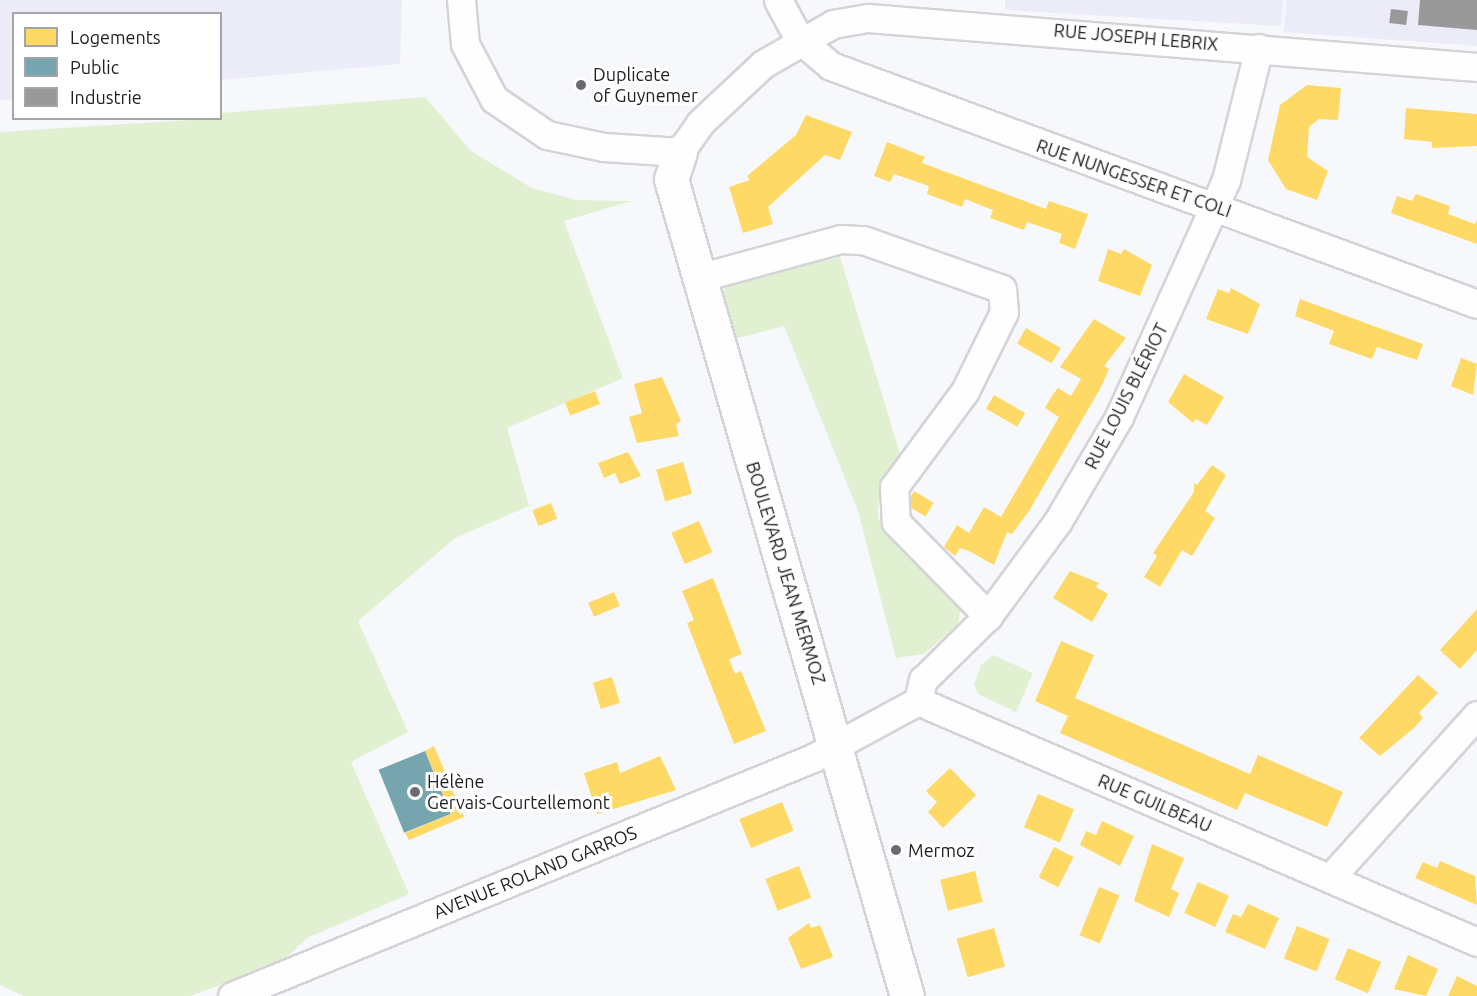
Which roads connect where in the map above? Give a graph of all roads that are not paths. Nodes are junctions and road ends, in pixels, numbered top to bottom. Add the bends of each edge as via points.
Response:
1 (461, 0) edge
2 (778, 0) edge
3 (799, 39) junction
4 (1259, 48) junction
5 (1477, 67) edge
6 (680, 152) junction
7 (1216, 206) junction
8 (698, 278) junction
9 (1477, 304) edge
10 (988, 616) junction
11 (918, 701) junction
12 (1477, 715) edge
13 (837, 745) junction
14 (1330, 878) junction
15 (1477, 942) edge
16 (232, 996) edge
17 (906, 996) edge

1 - 6 street via 465,44 494,99 548,135 604,147
2 - 3 street
3 - 4 street, RUE JOSEPH LEBRIX via 832,24 868,18
3 - 6 street, RUE JOSEPH LEBRIX via 728,94
3 - 7 street, RUE NUNGESSER ET COLI via 831,66
4 - 5 street, RUE JOSEPH LEBRIX
4 - 7 street, RUE LOUIS BLÉRIOT via 1245,115
6 - 8 street, BOULEVARD JEAN MERMOZ via 670,173
7 - 9 street, RUE NUNGESSER ET COLI
7 - 10 street, RUE LOUIS BLÉRIOT via 1150,353 1090,470
8 - 10 street via 841,240 862,240 1002,289 1004,312 965,391 894,487 896,522
8 - 13 street, BOULEVARD JEAN MERMOZ
10 - 11 street, RUE LOUIS BLÉRIOT via 923,680
11 - 13 street
11 - 14 street, RUE GUILBEAU
12 - 14 street
13 - 16 street, AVENUE ROLAND GARROS
13 - 17 street, BOULEVARD JEAN MERMOZ
14 - 15 street, RUE GUILBEAU

